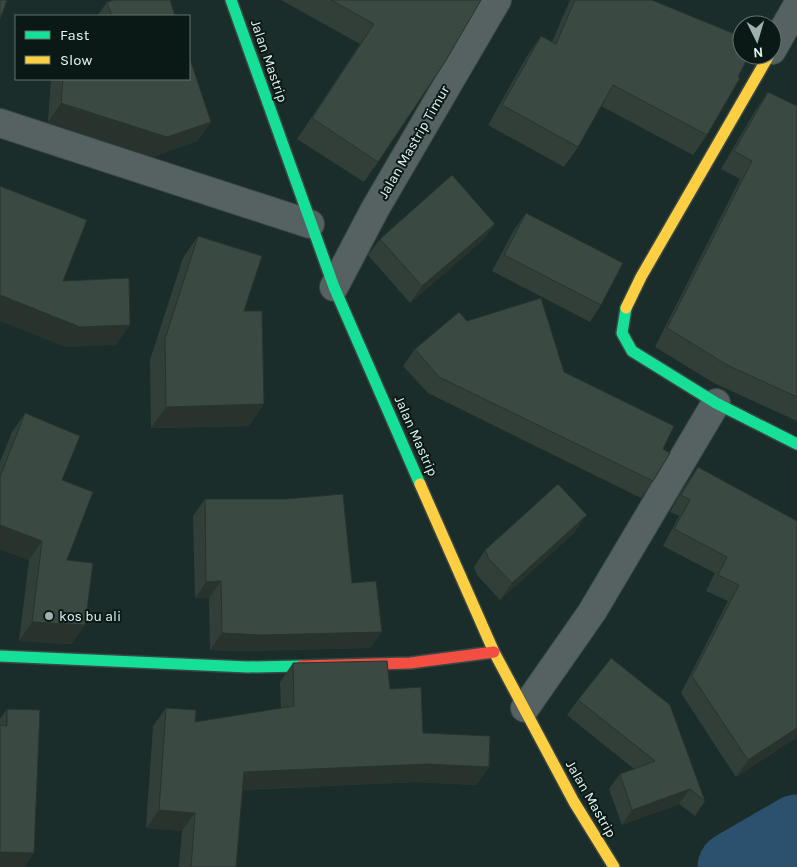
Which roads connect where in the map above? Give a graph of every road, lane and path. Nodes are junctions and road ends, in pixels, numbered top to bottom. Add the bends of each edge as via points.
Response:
1 (232, 0) edge
2 (497, 0) edge
3 (797, 6) edge
4 (782, 32) edge
5 (763, 65) edge
6 (0, 123) edge
7 (310, 224) junction
8 (334, 287) junction
9 (716, 403) junction
10 (797, 444) edge
11 (494, 652) junction
12 (0, 656) edge
13 (525, 708) junction
14 (614, 867) edge

1 - 7 street, Jalan Mastrip
2 - 8 street, Jalan Mastrip Timur via 375,209
3 - 4 street
5 - 9 street via 641,277 621,323 623,339 632,350
6 - 7 street
7 - 8 street, Jalan Mastrip
8 - 11 street, Jalan Mastrip
9 - 10 street
9 - 13 street via 592,612
11 - 12 street via 410,663 248,667
11 - 13 street, Jalan Mastrip
13 - 14 street, Jalan Mastrip via 574,802

